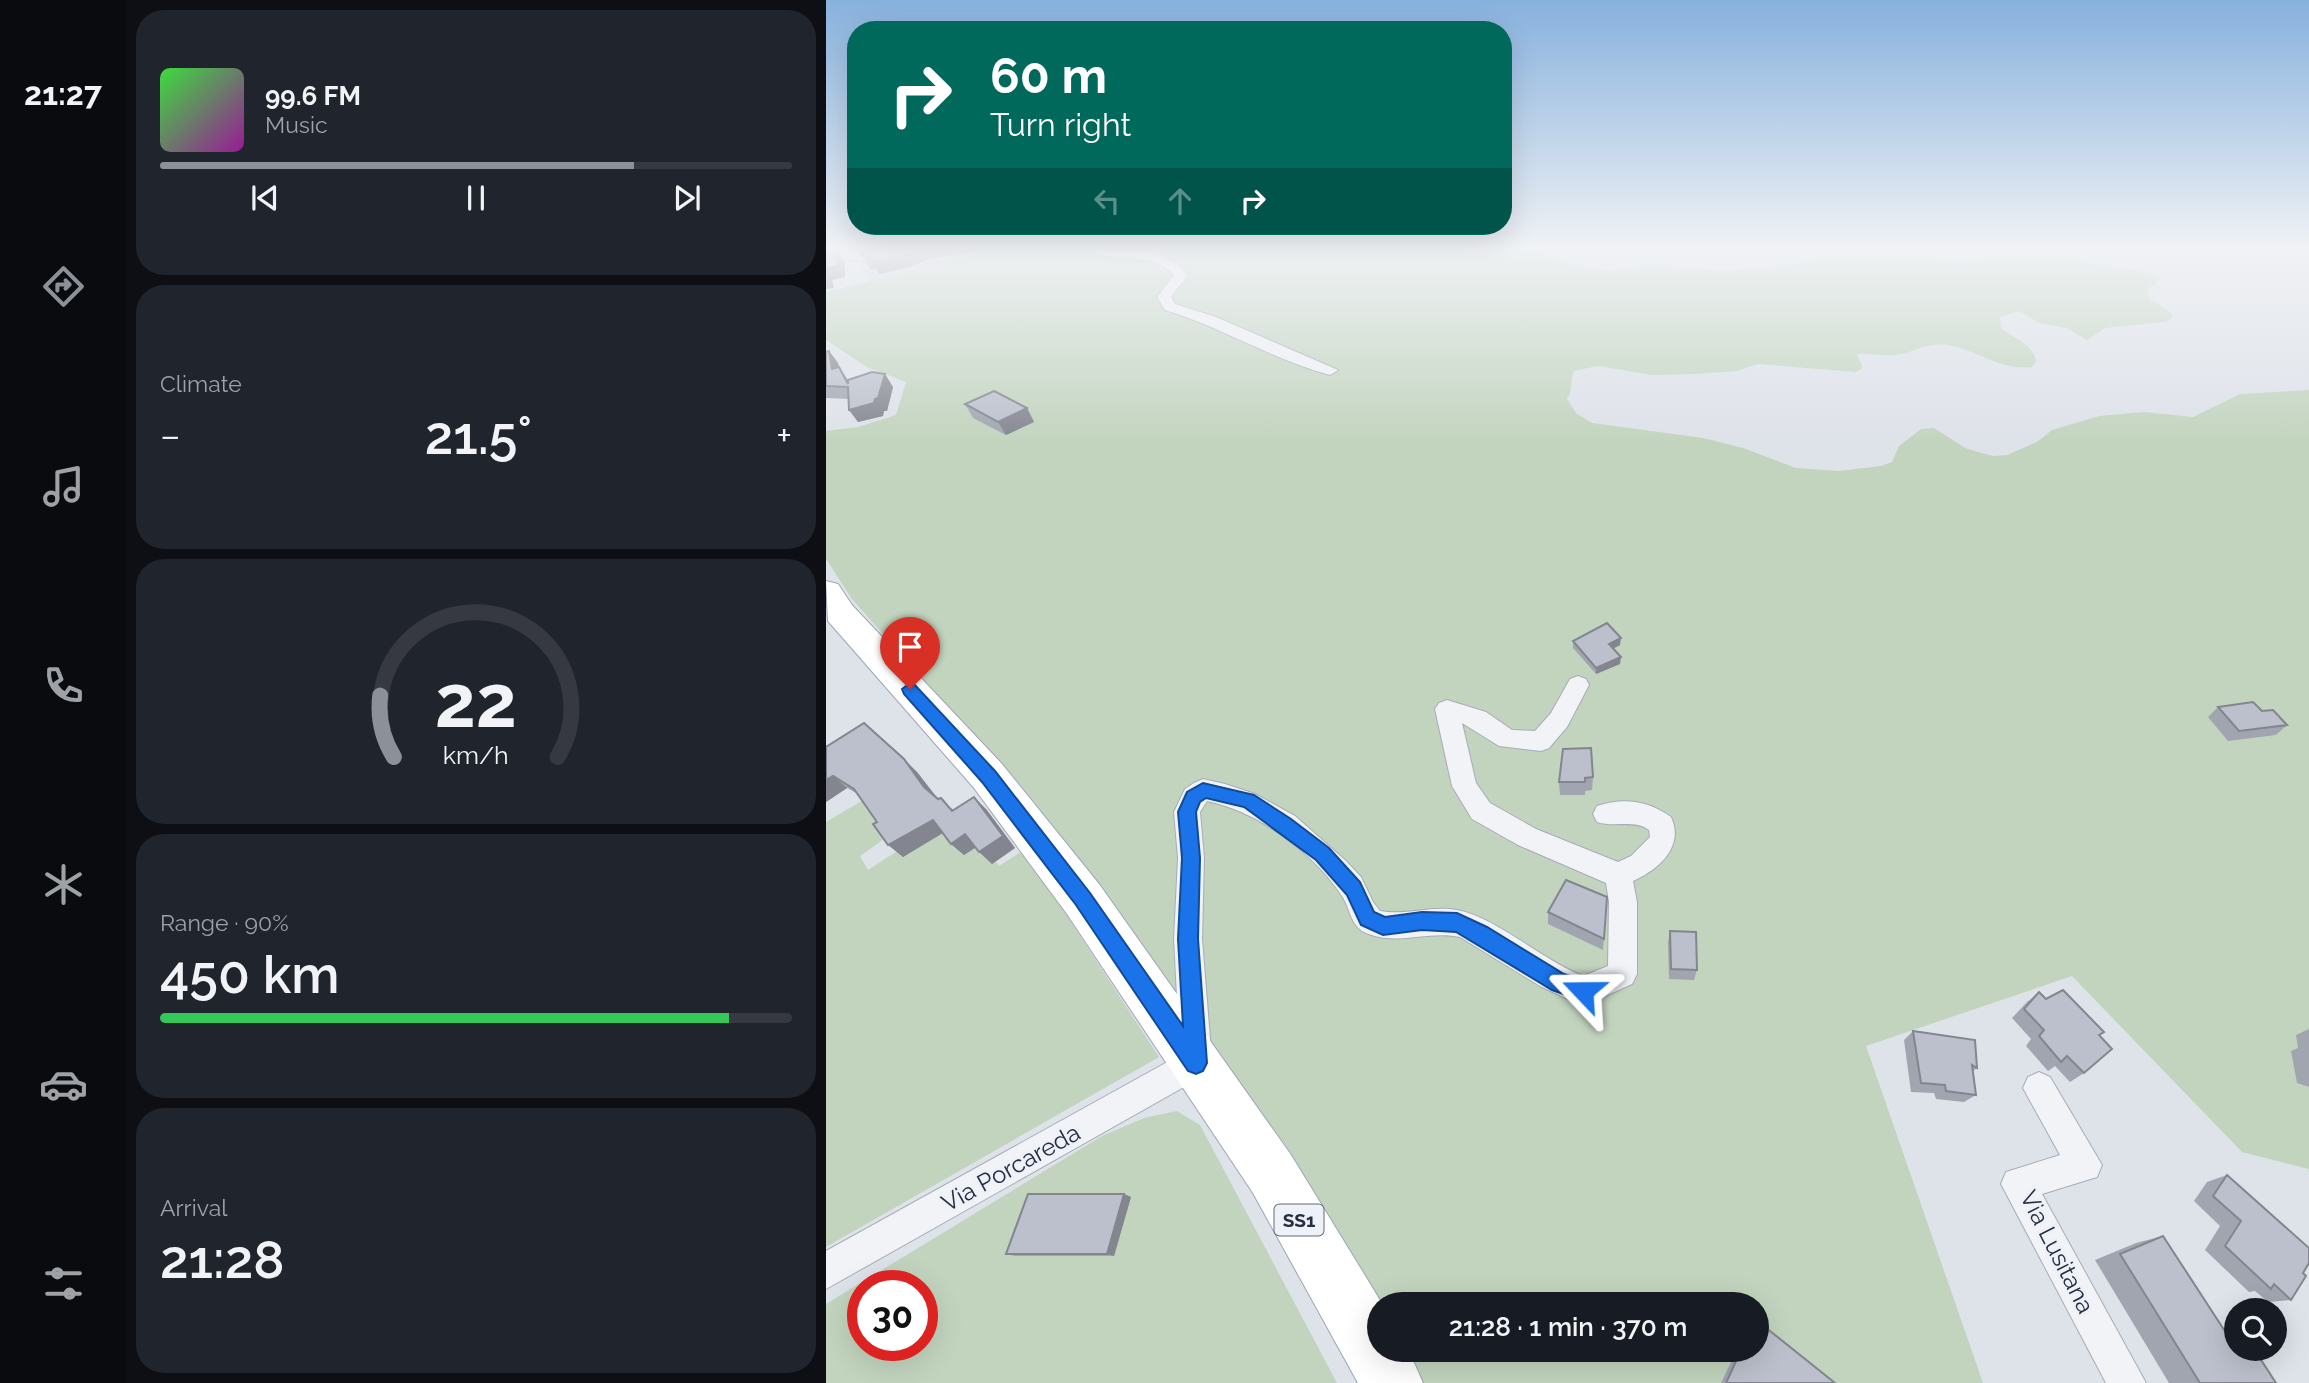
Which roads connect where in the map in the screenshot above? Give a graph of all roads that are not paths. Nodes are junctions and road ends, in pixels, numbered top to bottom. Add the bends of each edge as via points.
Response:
1 (1196, 314) edge
2 (1330, 370) dead end
3 (826, 592) edge
4 (1578, 685) dead end
5 (1606, 814) dead end
6 (1618, 875) junction
7 (1196, 1063) junction
8 (2039, 1088) dead end
9 (826, 1271) edge
10 (1392, 1383) edge
11 (2127, 1383) edge

1 - 2 street
3 - 7 main road, SS1 via 988,776 1083,899
4 - 6 street via 1541,741 1507,739 1478,719 1447,709 1464,786 1481,811 1527,837
5 - 6 street via 1646,813 1662,825 1662,841 1640,864
6 - 7 street via 1623,902 1622,974 1583,991 1457,923 1383,926 1367,918 1353,888 1294,832 1248,800 1203,790 1187,812 1191,858 1188,939
7 - 9 street, Via Porcareda
7 - 10 main road, SS1 via 1272,1174
8 - 11 street, Via Lusitana via 2085,1164 2018,1184

